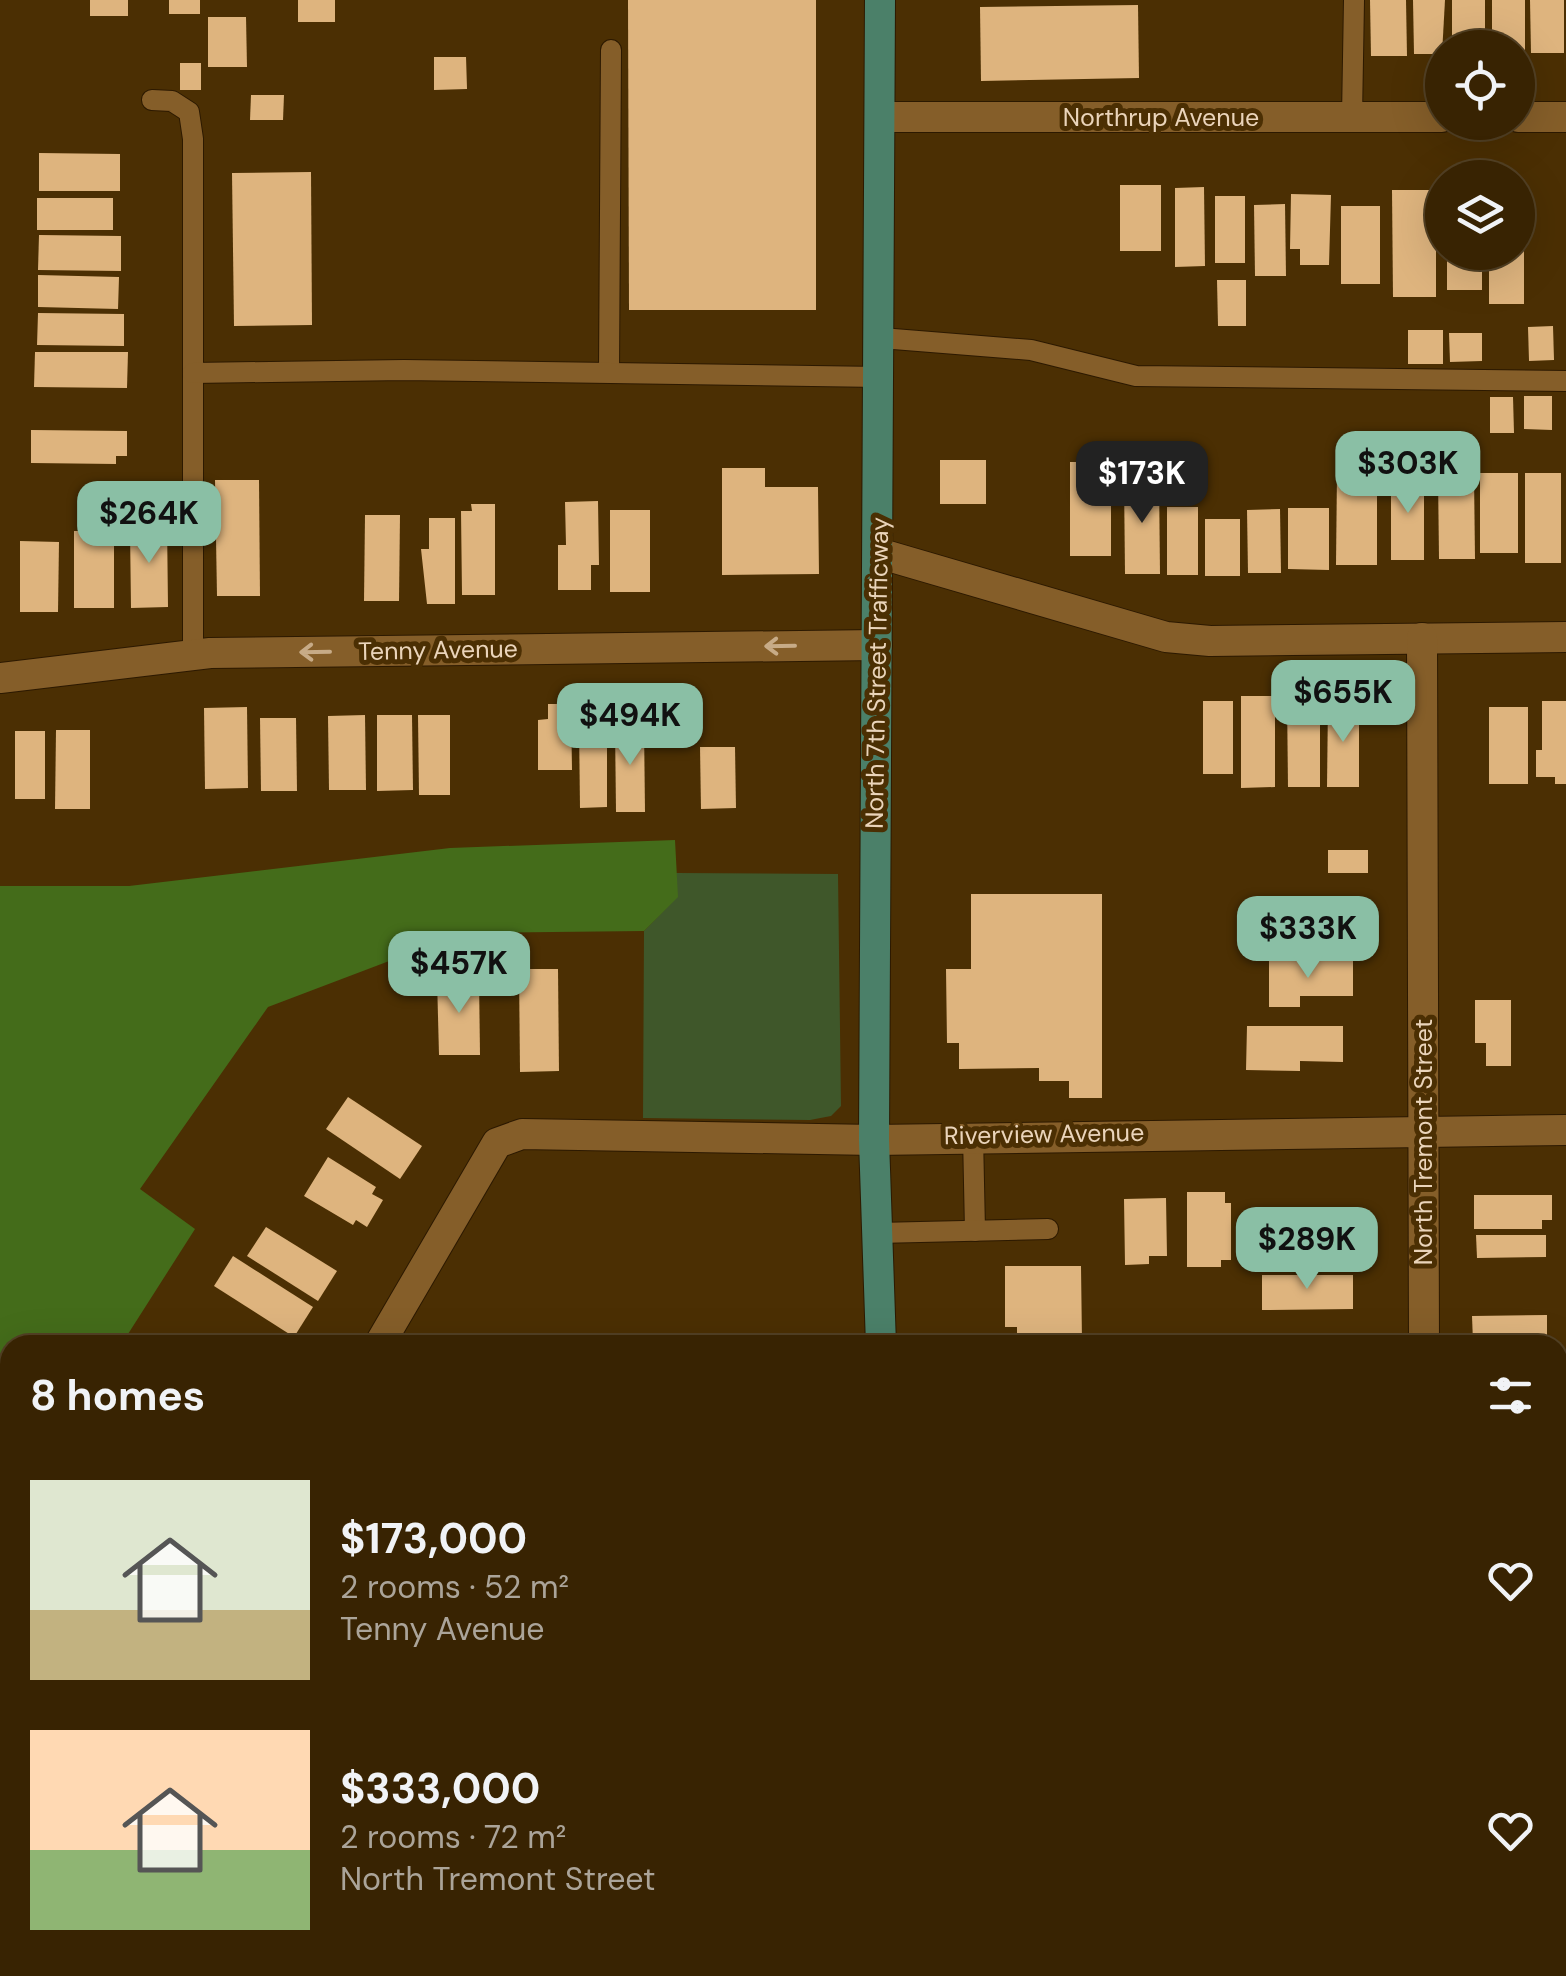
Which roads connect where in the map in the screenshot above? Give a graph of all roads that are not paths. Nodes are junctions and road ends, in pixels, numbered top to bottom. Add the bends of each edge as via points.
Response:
1 (880, 0) edge
2 (1354, 0) edge
3 (611, 50) dead end
4 (152, 100) dead end
5 (880, 117) junction
6 (1352, 117) junction
7 (1425, 117) edge
8 (1535, 117) edge
9 (1566, 117) edge
10 (880, 338) junction
11 (609, 372) junction
12 (192, 373) junction
13 (880, 377) junction
14 (1566, 381) edge
15 (878, 553) junction
16 (1422, 638) junction
17 (1566, 638) edge
18 (878, 645) junction
19 (193, 655) junction
20 (0, 678) edge
21 (1566, 1130) edge
22 (1422, 1131) junction
23 (973, 1135) junction
24 (874, 1140) junction
25 (1048, 1229) dead end
26 (975, 1231) junction
27 (876, 1234) junction
28 (385, 1335) edge
29 (881, 1335) edge
30 (1424, 1335) edge

1 - 5 main road, North 7th Street Trafficway
2 - 6 lane
3 - 11 lane
4 - 12 lane via 172,101 189,112
5 - 6 street, Northrup Avenue
5 - 10 main road, North 7th Street Trafficway
6 - 7 street, Northrup Avenue
8 - 9 street
10 - 13 main road, North 7th Street Trafficway
10 - 14 lane via 1031,350 1136,376
11 - 12 lane
11 - 13 lane
12 - 19 lane
13 - 15 main road, North 7th Street Trafficway
15 - 16 street via 1166,637
15 - 18 main road, North 7th Street Trafficway
16 - 17 street
16 - 22 street, North Tremont Street
18 -> 19 street, Tenny Avenue
18 - 24 main road, North 7th Street Trafficway
19 - 20 street, Tenny Avenue
21 - 22 street, Riverview Avenue
22 - 23 street, Riverview Avenue
22 - 30 street, North Tremont Street
23 - 24 street, Riverview Avenue
23 - 26 lane
24 - 27 main road, North 7th Street Trafficway
24 - 28 street, Riverview Avenue via 522,1134 497,1143
25 - 26 lane
26 - 27 lane
27 - 29 main road, North 7th Street Trafficway

